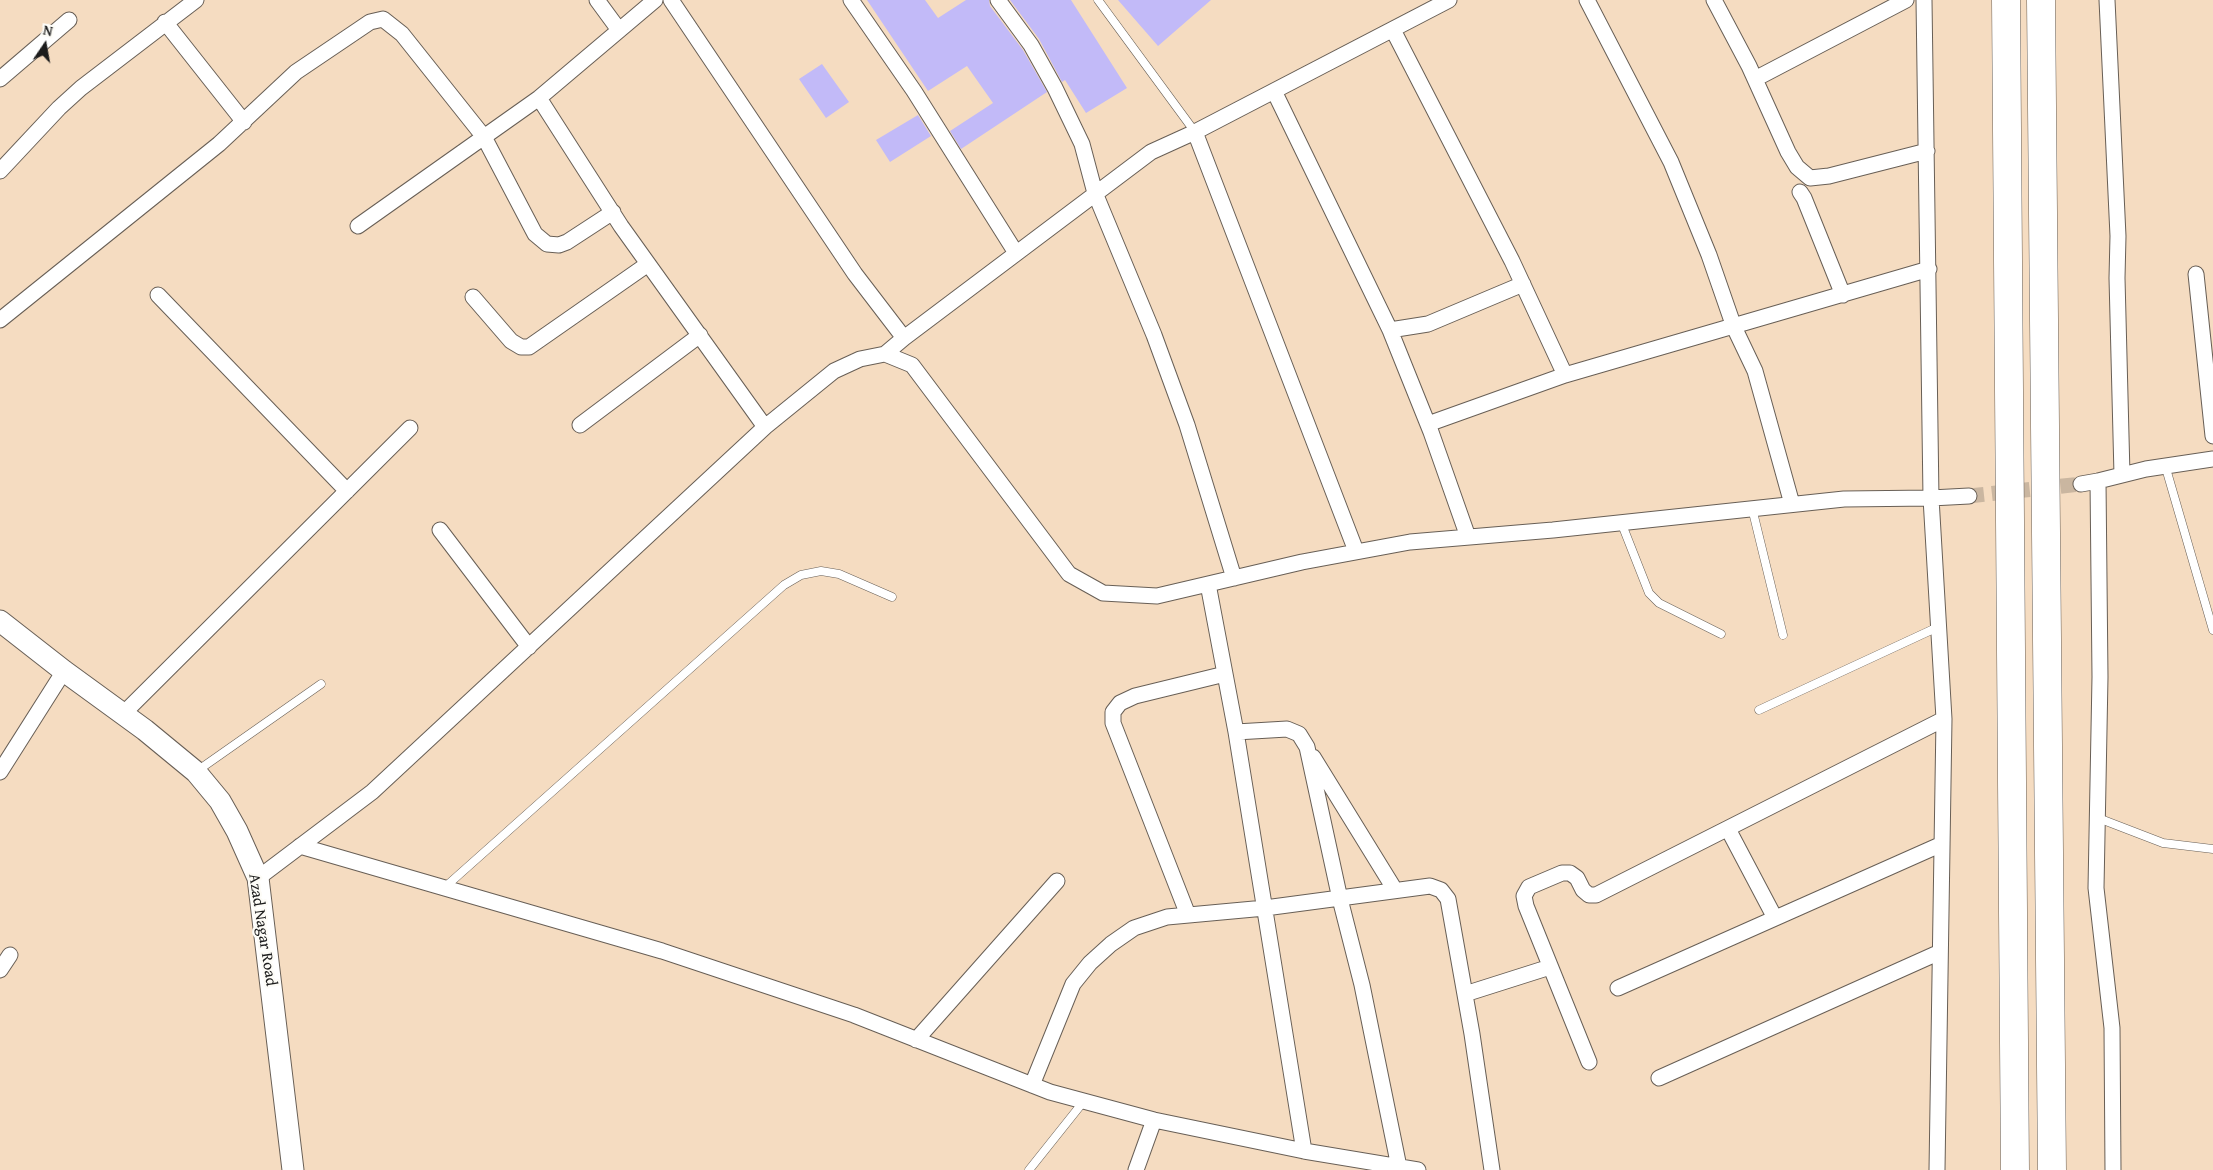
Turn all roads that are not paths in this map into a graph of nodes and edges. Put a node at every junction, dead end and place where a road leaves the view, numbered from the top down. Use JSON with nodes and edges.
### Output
{"nodes":[{"id":1,"x":196,"y":0,"type":"edge"},
{"id":2,"x":597,"y":0,"type":"edge"},
{"id":3,"x":655,"y":0,"type":"edge"},
{"id":4,"x":671,"y":0,"type":"edge"},
{"id":5,"x":851,"y":0,"type":"edge"},
{"id":6,"x":998,"y":0,"type":"edge"},
{"id":7,"x":1098,"y":0,"type":"edge"},
{"id":8,"x":1449,"y":0,"type":"edge"},
{"id":9,"x":1587,"y":0,"type":"edge"},
{"id":10,"x":1714,"y":0,"type":"edge"},
{"id":11,"x":1906,"y":0,"type":"edge"},
{"id":12,"x":1924,"y":0,"type":"edge"},
{"id":13,"x":2006,"y":0,"type":"edge"},
{"id":14,"x":2041,"y":0,"type":"edge"},
{"id":15,"x":2107,"y":0,"type":"edge"},
{"id":16,"x":1430,"y":4,"type":"edge"},
{"id":17,"x":69,"y":20,"type":"dead end"},
{"id":18,"x":165,"y":22,"type":"junction"},
{"id":19,"x":619,"y":30,"type":"junction"},
{"id":20,"x":1393,"y":30,"type":"junction"},
{"id":21,"x":0,"y":79,"type":"edge"},
{"id":22,"x":1755,"y":79,"type":"junction"},
{"id":23,"x":1274,"y":91,"type":"junction"},
{"id":24,"x":539,"y":98,"type":"junction"},
{"id":25,"x":244,"y":122,"type":"junction"},
{"id":26,"x":1195,"y":132,"type":"junction"},
{"id":27,"x":484,"y":137,"type":"junction"},
{"id":28,"x":1927,"y":151,"type":"junction"},
{"id":29,"x":0,"y":171,"type":"edge"},
{"id":30,"x":1800,"y":192,"type":"dead end"},
{"id":31,"x":1095,"y":193,"type":"junction"},
{"id":32,"x":613,"y":212,"type":"junction"},
{"id":33,"x":358,"y":226,"type":"dead end"},
{"id":34,"x":1016,"y":253,"type":"junction"},
{"id":35,"x":648,"y":264,"type":"junction"},
{"id":36,"x":1929,"y":269,"type":"junction"},
{"id":37,"x":2196,"y":274,"type":"dead end"},
{"id":38,"x":1523,"y":284,"type":"junction"},
{"id":39,"x":1843,"y":295,"type":"junction"},
{"id":40,"x":158,"y":296,"type":"dead end"},
{"id":41,"x":473,"y":297,"type":"dead end"},
{"id":42,"x":0,"y":320,"type":"edge"},
{"id":43,"x":2207,"y":324,"type":"edge"},
{"id":44,"x":1734,"y":327,"type":"junction"},
{"id":45,"x":1390,"y":330,"type":"junction"},
{"id":46,"x":700,"y":335,"type":"junction"},
{"id":47,"x":904,"y":338,"type":"junction"},
{"id":48,"x":885,"y":354,"type":"junction"},
{"id":49,"x":1565,"y":375,"type":"junction"},
{"id":50,"x":1428,"y":424,"type":"junction"},
{"id":51,"x":580,"y":425,"type":"dead end"},
{"id":52,"x":766,"y":427,"type":"junction"},
{"id":53,"x":410,"y":428,"type":"dead end"},
{"id":54,"x":2213,"y":436,"type":"edge"},
{"id":55,"x":2213,"y":459,"type":"edge"},
{"id":56,"x":2165,"y":465,"type":"junction"},
{"id":57,"x":2122,"y":475,"type":"junction"},
{"id":58,"x":2098,"y":482,"type":"junction"},
{"id":59,"x":2081,"y":484,"type":"tunnel mouth"},
{"id":60,"x":346,"y":491,"type":"junction"},
{"id":61,"x":1969,"y":496,"type":"tunnel mouth"},
{"id":62,"x":1931,"y":498,"type":"junction"},
{"id":63,"x":1792,"y":504,"type":"junction"},
{"id":64,"x":1752,"y":508,"type":"junction"},
{"id":65,"x":1621,"y":522,"type":"junction"},
{"id":66,"x":440,"y":530,"type":"dead end"},
{"id":67,"x":1468,"y":537,"type":"junction"},
{"id":68,"x":1356,"y":551,"type":"junction"},
{"id":69,"x":1234,"y":578,"type":"junction"},
{"id":70,"x":1208,"y":584,"type":"junction"},
{"id":71,"x":892,"y":597,"type":"dead end"},
{"id":72,"x":0,"y":621,"type":"edge"},
{"id":73,"x":1938,"y":627,"type":"junction"},
{"id":74,"x":2213,"y":630,"type":"edge"},
{"id":75,"x":1721,"y":634,"type":"dead end"},
{"id":76,"x":1783,"y":635,"type":"dead end"},
{"id":77,"x":529,"y":647,"type":"junction"},
{"id":78,"x":64,"y":671,"type":"junction"},
{"id":79,"x":1225,"y":674,"type":"junction"},
{"id":80,"x":321,"y":684,"type":"dead end"},
{"id":81,"x":1759,"y":710,"type":"dead end"},
{"id":82,"x":123,"y":714,"type":"junction"},
{"id":83,"x":1944,"y":719,"type":"junction"},
{"id":84,"x":1236,"y":732,"type":"junction"},
{"id":85,"x":1307,"y":747,"type":"junction"},
{"id":86,"x":0,"y":772,"type":"edge"},
{"id":87,"x":196,"y":772,"type":"junction"},
{"id":88,"x":2098,"y":818,"type":"junction"},
{"id":89,"x":1728,"y":829,"type":"junction"},
{"id":90,"x":1942,"y":844,"type":"junction"},
{"id":91,"x":300,"y":846,"type":"junction"},
{"id":92,"x":2213,"y":849,"type":"edge"},
{"id":93,"x":258,"y":878,"type":"junction"},
{"id":94,"x":1057,"y":881,"type":"dead end"},
{"id":95,"x":444,"y":888,"type":"junction"},
{"id":96,"x":1395,"y":890,"type":"junction"},
{"id":97,"x":1340,"y":899,"type":"junction"},
{"id":98,"x":1265,"y":908,"type":"junction"},
{"id":99,"x":1188,"y":915,"type":"junction"},
{"id":100,"x":1775,"y":918,"type":"junction"},
{"id":101,"x":1940,"y":952,"type":"junction"},
{"id":102,"x":10,"y":955,"type":"dead end"},
{"id":103,"x":1550,"y":967,"type":"junction"},
{"id":104,"x":0,"y":970,"type":"edge"},
{"id":105,"x":1618,"y":988,"type":"dead end"},
{"id":106,"x":1465,"y":994,"type":"junction"},
{"id":107,"x":916,"y":1040,"type":"junction"},
{"id":108,"x":1589,"y":1062,"type":"dead end"},
{"id":109,"x":1659,"y":1078,"type":"dead end"},
{"id":110,"x":1032,"y":1085,"type":"junction"},
{"id":111,"x":1084,"y":1101,"type":"junction"},
{"id":112,"x":1154,"y":1120,"type":"junction"},
{"id":113,"x":1304,"y":1151,"type":"junction"},
{"id":114,"x":1353,"y":1165,"type":"edge"},
{"id":115,"x":1399,"y":1166,"type":"junction"},
{"id":116,"x":293,"y":1170,"type":"edge"},
{"id":117,"x":1029,"y":1170,"type":"edge"},
{"id":118,"x":1136,"y":1170,"type":"edge"},
{"id":119,"x":1418,"y":1170,"type":"edge"},
{"id":120,"x":1492,"y":1170,"type":"edge"},
{"id":121,"x":1937,"y":1170,"type":"edge"},
{"id":122,"x":2016,"y":1170,"type":"edge"},
{"id":123,"x":2052,"y":1170,"type":"edge"},
{"id":124,"x":2113,"y":1170,"type":"edge"}],
"edges":[{"from":1,"to":18,"type":"street"},
{"from":2,"to":19,"type":"street"},
{"from":3,"to":19,"type":"street"},
{"from":4,"to":47,"type":"street"},
{"from":5,"to":34,"type":"street"},
{"from":6,"to":31,"type":"street"},
{"from":7,"to":26,"type":"lane"},
{"from":8,"to":16,"type":"street"},
{"from":9,"to":44,"type":"street"},
{"from":10,"to":22,"type":"street"},
{"from":11,"to":22,"type":"street"},
{"from":12,"to":28,"type":"street"},
{"from":13,"to":122,"type":"highway"},
{"from":14,"to":123,"type":"highway"},
{"from":15,"to":57,"type":"street"},
{"from":16,"to":20,"type":"street"},
{"from":17,"to":21,"type":"street"},
{"from":18,"to":25,"type":"street"},
{"from":18,"to":29,"type":"street"},
{"from":19,"to":24,"type":"street"},
{"from":20,"to":23,"type":"street"},
{"from":20,"to":38,"type":"street"},
{"from":22,"to":28,"type":"street"},
{"from":23,"to":26,"type":"street"},
{"from":23,"to":45,"type":"street"},
{"from":24,"to":27,"type":"street"},
{"from":24,"to":32,"type":"street"},
{"from":25,"to":27,"type":"street"},
{"from":25,"to":42,"type":"street"},
{"from":26,"to":31,"type":"street"},
{"from":26,"to":68,"type":"street"},
{"from":27,"to":32,"type":"street"},
{"from":27,"to":33,"type":"street"},
{"from":28,"to":36,"type":"street"},
{"from":30,"to":39,"type":"street"},
{"from":31,"to":34,"type":"street"},
{"from":31,"to":69,"type":"street"},
{"from":32,"to":35,"type":"street"},
{"from":34,"to":47,"type":"street"},
{"from":35,"to":41,"type":"street"},
{"from":35,"to":46,"type":"street"},
{"from":36,"to":39,"type":"street"},
{"from":36,"to":62,"type":"street"},
{"from":37,"to":43,"type":"street"},
{"from":38,"to":45,"type":"street"},
{"from":38,"to":49,"type":"street"},
{"from":39,"to":44,"type":"street"},
{"from":40,"to":60,"type":"street"},
{"from":43,"to":54,"type":"street"},
{"from":44,"to":49,"type":"street"},
{"from":44,"to":63,"type":"street"},
{"from":45,"to":50,"type":"street"},
{"from":46,"to":51,"type":"street"},
{"from":46,"to":52,"type":"street"},
{"from":47,"to":48,"type":"street"},
{"from":48,"to":52,"type":"street"},
{"from":48,"to":70,"type":"street"},
{"from":49,"to":50,"type":"street"},
{"from":50,"to":67,"type":"street"},
{"from":52,"to":77,"type":"street"},
{"from":53,"to":60,"type":"street"},
{"from":55,"to":56,"type":"street"},
{"from":56,"to":57,"type":"street"},
{"from":56,"to":74,"type":"lane"},
{"from":57,"to":58,"type":"street"},
{"from":58,"to":59,"type":"street"},
{"from":58,"to":88,"type":"street"},
{"from":60,"to":82,"type":"street"},
{"from":61,"to":62,"type":"street"},
{"from":62,"to":63,"type":"street"},
{"from":62,"to":73,"type":"street"},
{"from":63,"to":64,"type":"street"},
{"from":64,"to":65,"type":"street"},
{"from":64,"to":76,"type":"lane"},
{"from":65,"to":67,"type":"street"},
{"from":65,"to":75,"type":"lane"},
{"from":66,"to":77,"type":"street"},
{"from":67,"to":68,"type":"street"},
{"from":68,"to":69,"type":"street"},
{"from":69,"to":70,"type":"street"},
{"from":70,"to":79,"type":"street"},
{"from":71,"to":95,"type":"lane"},
{"from":72,"to":78,"type":"street","name":"Azad Nagar Road"},
{"from":73,"to":81,"type":"lane"},
{"from":73,"to":83,"type":"street"},
{"from":77,"to":91,"type":"street"},
{"from":78,"to":82,"type":"street","name":"Azad Nagar Road"},
{"from":78,"to":86,"type":"street"},
{"from":79,"to":84,"type":"street"},
{"from":79,"to":99,"type":"street"},
{"from":80,"to":87,"type":"lane"},
{"from":82,"to":87,"type":"street","name":"Azad Nagar Road"},
{"from":83,"to":89,"type":"street"},
{"from":83,"to":90,"type":"street"},
{"from":84,"to":85,"type":"street"},
{"from":84,"to":98,"type":"street"},
{"from":85,"to":96,"type":"street"},
{"from":85,"to":97,"type":"street"},
{"from":87,"to":93,"type":"street","name":"Azad Nagar Road"},
{"from":88,"to":92,"type":"lane"},
{"from":88,"to":124,"type":"street"},
{"from":89,"to":100,"type":"street"},
{"from":89,"to":103,"type":"street"},
{"from":90,"to":100,"type":"street"},
{"from":90,"to":101,"type":"street"},
{"from":91,"to":93,"type":"street"},
{"from":91,"to":95,"type":"street"},
{"from":93,"to":116,"type":"street","name":"Azad Nagar Road"},
{"from":94,"to":107,"type":"street"},
{"from":95,"to":107,"type":"street"},
{"from":96,"to":97,"type":"street"},
{"from":96,"to":106,"type":"street"},
{"from":97,"to":98,"type":"street"},
{"from":97,"to":115,"type":"street"},
{"from":98,"to":99,"type":"street"},
{"from":98,"to":113,"type":"street"},
{"from":99,"to":110,"type":"street"},
{"from":100,"to":105,"type":"street"},
{"from":101,"to":109,"type":"street"},
{"from":101,"to":121,"type":"street"},
{"from":102,"to":104,"type":"street"},
{"from":103,"to":106,"type":"street"},
{"from":103,"to":108,"type":"street"},
{"from":106,"to":120,"type":"street"},
{"from":107,"to":110,"type":"street"},
{"from":110,"to":111,"type":"street"},
{"from":111,"to":112,"type":"street"},
{"from":111,"to":117,"type":"lane"},
{"from":112,"to":113,"type":"street"},
{"from":112,"to":118,"type":"street"},
{"from":113,"to":114,"type":"street"},
{"from":114,"to":115,"type":"street"},
{"from":115,"to":119,"type":"street"}]}
